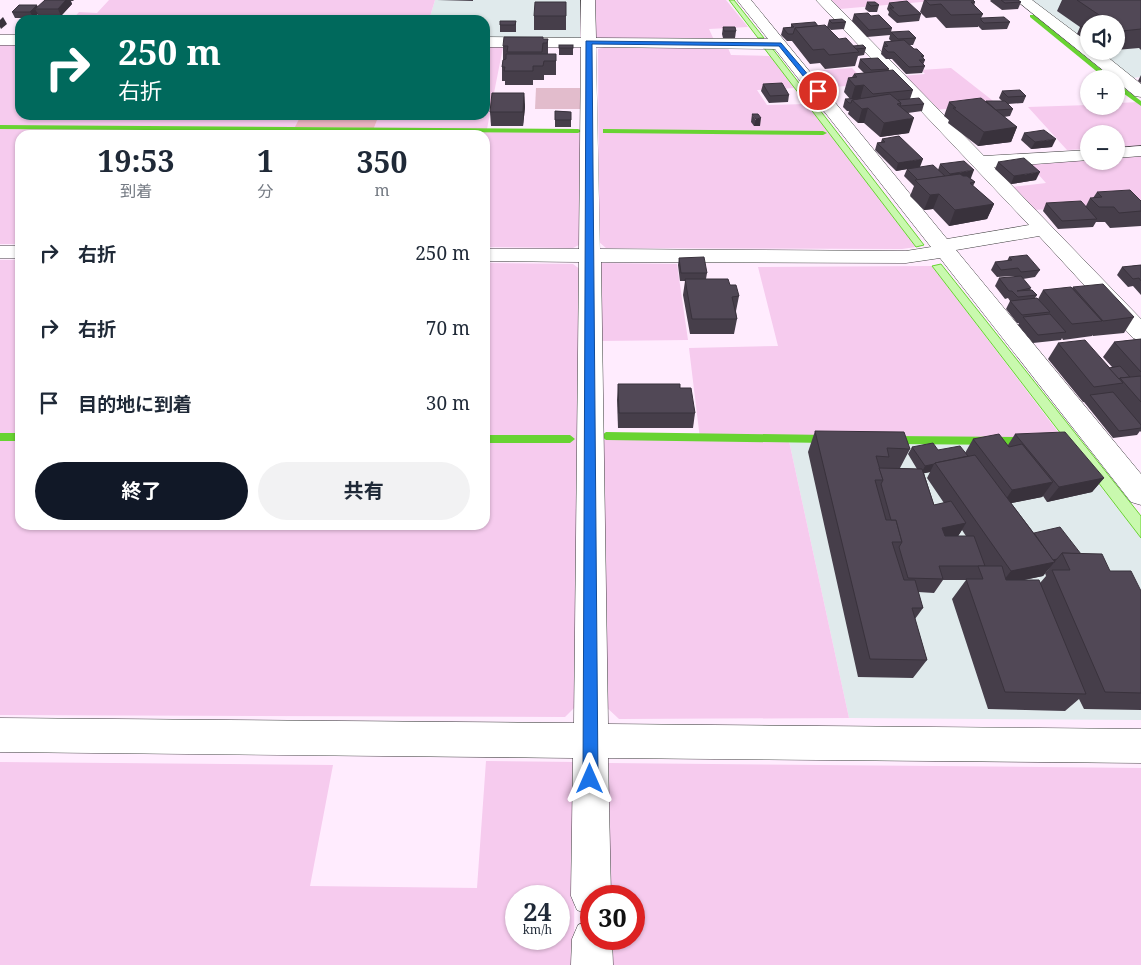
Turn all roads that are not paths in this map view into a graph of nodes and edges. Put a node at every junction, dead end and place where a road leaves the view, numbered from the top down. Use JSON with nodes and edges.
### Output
{"nodes":[{"id":1,"x":588,"y":0,"type":"edge"},
{"id":2,"x":744,"y":0,"type":"edge"},
{"id":3,"x":823,"y":0,"type":"edge"},
{"id":4,"x":1023,"y":0,"type":"edge"},
{"id":5,"x":0,"y":40,"type":"edge"},
{"id":6,"x":15,"y":40,"type":"edge"},
{"id":7,"x":490,"y":42,"type":"edge"},
{"id":8,"x":588,"y":42,"type":"junction"},
{"id":9,"x":781,"y":44,"type":"junction"},
{"id":10,"x":1080,"y":44,"type":"edge"},
{"id":11,"x":1100,"y":60,"type":"edge"},
{"id":12,"x":1141,"y":92,"type":"edge"},
{"id":13,"x":1141,"y":151,"type":"edge"},
{"id":14,"x":1125,"y":152,"type":"edge"},
{"id":15,"x":1080,"y":156,"type":"edge"},
{"id":16,"x":979,"y":162,"type":"junction"},
{"id":17,"x":1044,"y":229,"type":"junction"},
{"id":18,"x":943,"y":248,"type":"junction"},
{"id":19,"x":0,"y":252,"type":"edge"},
{"id":20,"x":15,"y":252,"type":"edge"},
{"id":21,"x":490,"y":255,"type":"edge"},
{"id":22,"x":590,"y":256,"type":"junction"},
{"id":23,"x":1141,"y":333,"type":"edge"},
{"id":24,"x":1141,"y":494,"type":"edge"},
{"id":25,"x":0,"y":735,"type":"edge"},
{"id":26,"x":590,"y":740,"type":"junction"},
{"id":27,"x":1141,"y":746,"type":"edge"},
{"id":28,"x":591,"y":885,"type":"edge"},
{"id":29,"x":592,"y":950,"type":"edge"},
{"id":30,"x":592,"y":965,"type":"edge"}],
"edges":[{"from":1,"to":8,"type":"street"},
{"from":2,"to":9,"type":"street"},
{"from":3,"to":16,"type":"street"},
{"from":4,"to":10,"type":"street"},
{"from":5,"to":6,"type":"street"},
{"from":7,"to":8,"type":"street"},
{"from":8,"to":9,"type":"street"},
{"from":8,"to":22,"type":"street"},
{"from":9,"to":18,"type":"street"},
{"from":11,"to":12,"type":"street"},
{"from":13,"to":14,"type":"street"},
{"from":15,"to":16,"type":"street"},
{"from":16,"to":17,"type":"street"},
{"from":17,"to":18,"type":"street"},
{"from":17,"to":23,"type":"street"},
{"from":18,"to":22,"type":"street"},
{"from":18,"to":24,"type":"street"},
{"from":19,"to":20,"type":"street"},
{"from":21,"to":22,"type":"street"},
{"from":22,"to":26,"type":"street"},
{"from":25,"to":26,"type":"street"},
{"from":26,"to":27,"type":"street"},
{"from":26,"to":28,"type":"street"},
{"from":29,"to":30,"type":"street"}]}
